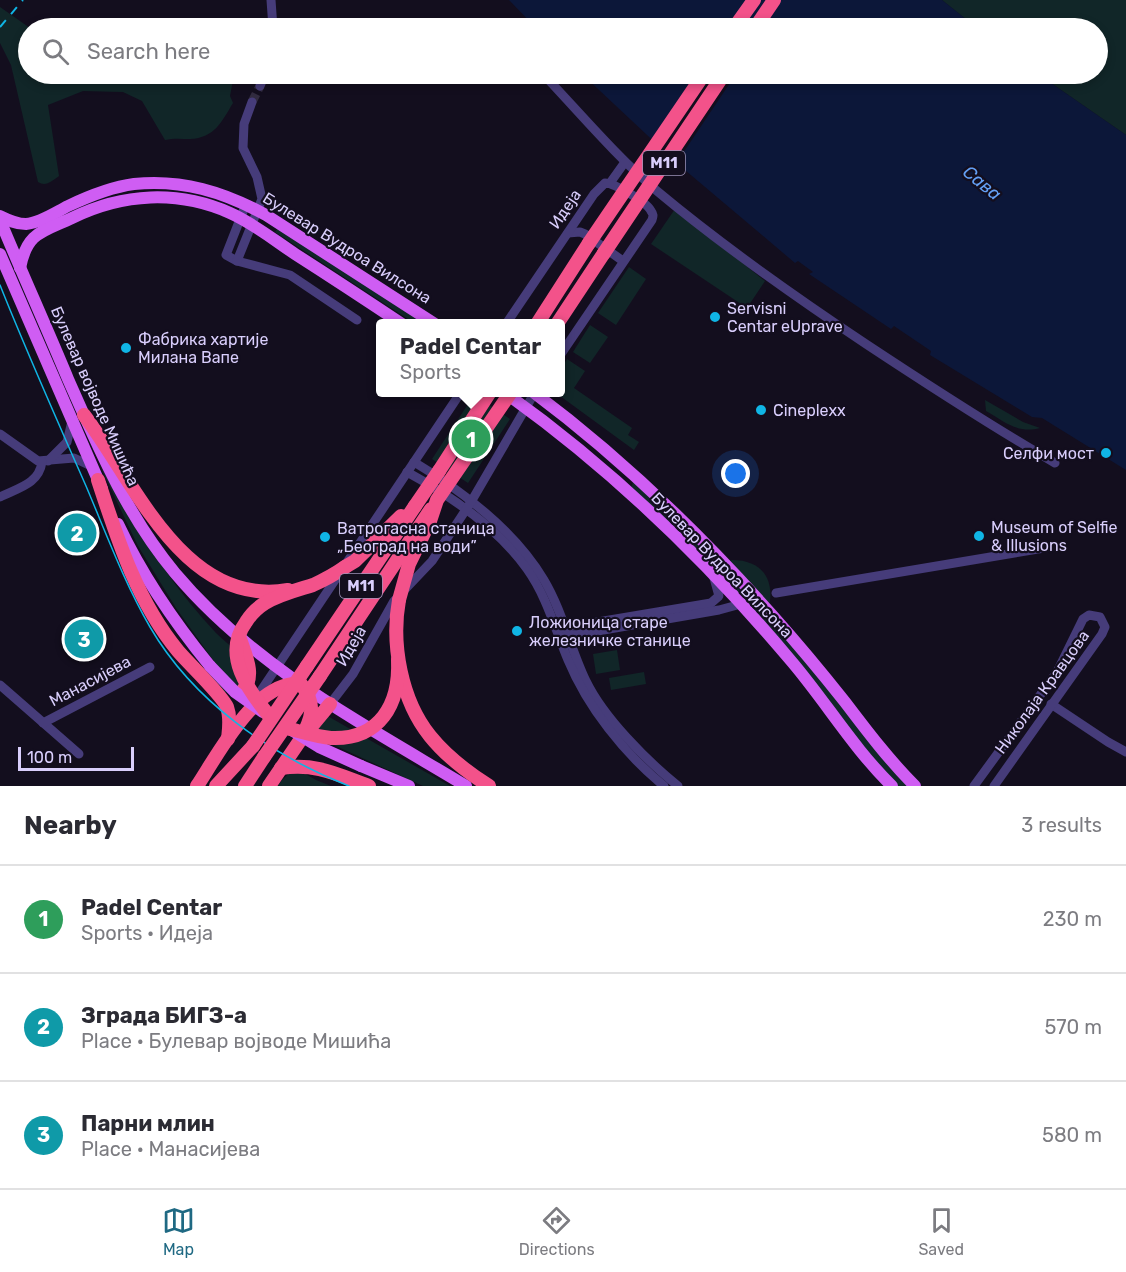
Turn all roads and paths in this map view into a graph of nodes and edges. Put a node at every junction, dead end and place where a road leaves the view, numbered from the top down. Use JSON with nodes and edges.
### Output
{"nodes":[{"id":1,"x":271,"y":0,"type":"edge"},
{"id":2,"x":754,"y":0,"type":"edge"},
{"id":3,"x":774,"y":0,"type":"edge"},
{"id":4,"x":272,"y":18,"type":"edge"},
{"id":5,"x":741,"y":18,"type":"edge"},
{"id":6,"x":762,"y":18,"type":"edge"},
{"id":7,"x":552,"y":84,"type":"edge"},
{"id":8,"x":697,"y":84,"type":"edge"},
{"id":9,"x":717,"y":84,"type":"edge"},
{"id":10,"x":252,"y":102,"type":"tunnel mouth"},
{"id":11,"x":625,"y":162,"type":"junction"},
{"id":12,"x":610,"y":183,"type":"junction"},
{"id":13,"x":665,"y":197,"type":"junction"},
{"id":14,"x":246,"y":204,"type":"junction"},
{"id":15,"x":258,"y":210,"type":"junction"},
{"id":16,"x":653,"y":214,"type":"junction"},
{"id":17,"x":0,"y":216,"type":"edge"},
{"id":18,"x":240,"y":218,"type":"junction"},
{"id":19,"x":0,"y":220,"type":"edge"},
{"id":20,"x":252,"y":225,"type":"junction"},
{"id":21,"x":568,"y":233,"type":"junction"},
{"id":22,"x":0,"y":254,"type":"edge"},
{"id":23,"x":237,"y":261,"type":"junction"},
{"id":24,"x":623,"y":261,"type":"junction"},
{"id":25,"x":20,"y":268,"type":"junction"},
{"id":26,"x":394,"y":319,"type":"edge"},
{"id":27,"x":427,"y":319,"type":"edge"},
{"id":28,"x":509,"y":319,"type":"edge"},
{"id":29,"x":540,"y":319,"type":"edge"},
{"id":30,"x":560,"y":319,"type":"edge"},
{"id":31,"x":357,"y":320,"type":"dead end"},
{"id":32,"x":565,"y":348,"type":"edge"},
{"id":33,"x":457,"y":397,"type":"edge"},
{"id":34,"x":487,"y":397,"type":"edge"},
{"id":35,"x":508,"y":397,"type":"edge"},
{"id":36,"x":510,"y":397,"type":"edge"},
{"id":37,"x":532,"y":397,"type":"edge"},
{"id":38,"x":539,"y":397,"type":"edge"},
{"id":39,"x":525,"y":408,"type":"junction"},
{"id":40,"x":78,"y":418,"type":"junction"},
{"id":41,"x":0,"y":434,"type":"edge"},
{"id":42,"x":45,"y":461,"type":"junction"},
{"id":43,"x":414,"y":462,"type":"junction"},
{"id":44,"x":1055,"y":463,"type":"dead end"},
{"id":45,"x":92,"y":466,"type":"junction"},
{"id":46,"x":407,"y":472,"type":"junction"},
{"id":47,"x":98,"y":480,"type":"junction"},
{"id":48,"x":0,"y":497,"type":"edge"},
{"id":49,"x":437,"y":500,"type":"junction"},
{"id":50,"x":415,"y":506,"type":"junction"},
{"id":51,"x":469,"y":506,"type":"junction"},
{"id":52,"x":1056,"y":546,"type":"dead end"},
{"id":53,"x":713,"y":576,"type":"junction"},
{"id":54,"x":296,"y":589,"type":"junction"},
{"id":55,"x":777,"y":593,"type":"dead end"},
{"id":56,"x":741,"y":604,"type":"junction"},
{"id":57,"x":563,"y":632,"type":"junction"},
{"id":58,"x":240,"y":639,"type":"junction"},
{"id":59,"x":398,"y":660,"type":"junction"},
{"id":60,"x":150,"y":666,"type":"dead end"},
{"id":61,"x":276,"y":668,"type":"junction"},
{"id":62,"x":302,"y":684,"type":"junction"},
{"id":63,"x":0,"y":685,"type":"edge"},
{"id":64,"x":219,"y":696,"type":"junction"},
{"id":65,"x":330,"y":704,"type":"junction"},
{"id":66,"x":1051,"y":704,"type":"junction"},
{"id":67,"x":245,"y":715,"type":"junction"},
{"id":68,"x":270,"y":717,"type":"junction"},
{"id":69,"x":43,"y":723,"type":"junction"},
{"id":70,"x":290,"y":729,"type":"junction"},
{"id":71,"x":228,"y":739,"type":"junction"},
{"id":72,"x":301,"y":739,"type":"junction"},
{"id":73,"x":253,"y":746,"type":"junction"},
{"id":74,"x":1126,"y":752,"type":"edge"},
{"id":75,"x":79,"y":754,"type":"dead end"},
{"id":76,"x":264,"y":757,"type":"junction"},
{"id":77,"x":281,"y":768,"type":"junction"},
{"id":78,"x":201,"y":781,"type":"edge"},
{"id":79,"x":478,"y":784,"type":"edge"},
{"id":80,"x":191,"y":786,"type":"edge"},
{"id":81,"x":216,"y":786,"type":"edge"},
{"id":82,"x":226,"y":786,"type":"edge"},
{"id":83,"x":245,"y":786,"type":"edge"},
{"id":84,"x":252,"y":786,"type":"edge"},
{"id":85,"x":269,"y":786,"type":"edge"},
{"id":86,"x":369,"y":786,"type":"edge"},
{"id":87,"x":409,"y":786,"type":"edge"},
{"id":88,"x":664,"y":786,"type":"edge"},
{"id":89,"x":678,"y":786,"type":"edge"},
{"id":90,"x":892,"y":786,"type":"edge"},
{"id":91,"x":915,"y":786,"type":"edge"},
{"id":92,"x":974,"y":786,"type":"edge"},
{"id":93,"x":994,"y":786,"type":"edge"}],
"edges":[{"from":1,"to":4,"type":"street"},
{"from":2,"to":5,"type":"highway"},
{"from":3,"to":6,"type":"highway"},
{"from":7,"to":11,"type":"street"},
{"from":8,"to":29,"type":"highway","number":"M11","bridge":true},
{"from":9,"to":30,"type":"highway","number":"M11","bridge":true},
{"from":10,"to":15,"type":"street"},
{"from":11,"to":12,"type":"street","name":"Идеја"},
{"from":11,"to":13,"type":"street"},
{"from":12,"to":16,"type":"street"},
{"from":12,"to":21,"type":"street","name":"Идеја"},
{"from":13,"to":16,"type":"street"},
{"from":13,"to":44,"type":"street"},
{"from":14,"to":15,"type":"main road","name":"Булевар Вудроа Вилсона"},
{"from":14,"to":17,"type":"main road","name":"Булевар Вудроа Вилсона"},
{"from":14,"to":18,"type":"street"},
{"from":15,"to":20,"type":"street"},
{"from":15,"to":27,"type":"main road","name":"Булевар Вудроа Вилсона"},
{"from":16,"to":24,"type":"street"},
{"from":18,"to":20,"type":"main road","name":"Булевар Вудроа Вилсона"},
{"from":18,"to":23,"type":"street"},
{"from":18,"to":25,"type":"main road","name":"Булевар Вудроа Вилсона"},
{"from":19,"to":25,"type":"main road","name":"Булевар војводе Мишића"},
{"from":20,"to":23,"type":"street"},
{"from":20,"to":26,"type":"main road","name":"Булевар Вудроа Вилсона"},
{"from":21,"to":24,"type":"street"},
{"from":21,"to":28,"type":"street","name":"Идеја"},
{"from":22,"to":40,"type":"main road","name":"Булевар војводе Мишића"},
{"from":23,"to":31,"type":"street"},
{"from":24,"to":32,"type":"street"},
{"from":25,"to":40,"type":"main road","name":"Булевар војводе Мишића"},
{"from":33,"to":43,"type":"street"},
{"from":34,"to":50,"type":"highway","number":"M11","bridge":true},
{"from":35,"to":49,"type":"highway","number":"M11","bridge":true},
{"from":36,"to":39,"type":"main road","name":"Булевар Вудроа Вилсона"},
{"from":37,"to":39,"type":"street","name":"Идеја"},
{"from":38,"to":91,"type":"main road","name":"Булевар Вудроа Вилсона"},
{"from":39,"to":51,"type":"street","name":"Идеја"},
{"from":39,"to":53,"type":"main road","name":"Булевар Вудроа Вилсона"},
{"from":40,"to":42,"type":"street"},
{"from":40,"to":45,"type":"main road","name":"Булевар војводе Мишића"},
{"from":40,"to":54,"type":"highway"},
{"from":40,"to":58,"type":"main road","name":"Булевар војводе Мишића"},
{"from":41,"to":42,"type":"street"},
{"from":42,"to":45,"type":"street"},
{"from":42,"to":48,"type":"street"},
{"from":43,"to":46,"type":"street"},
{"from":43,"to":51,"type":"street"},
{"from":45,"to":47,"type":"main road","name":"Булевар војводе Мишића"},
{"from":46,"to":51,"type":"street"},
{"from":46,"to":61,"type":"street"},
{"from":47,"to":64,"type":"highway"},
{"from":47,"to":68,"type":"main road","name":"Булевар војводе Мишића","bridge":true},
{"from":49,"to":59,"type":"highway","bridge":true},
{"from":49,"to":76,"type":"highway","number":"M11","bridge":true},
{"from":50,"to":54,"type":"highway","bridge":true},
{"from":50,"to":73,"type":"highway","number":"M11","bridge":true},
{"from":51,"to":57,"type":"street"},
{"from":51,"to":65,"type":"street","name":"Идеја"},
{"from":52,"to":55,"type":"street"},
{"from":53,"to":56,"type":"main road","name":"Булевар Вудроа Вилсона"},
{"from":53,"to":57,"type":"street"},
{"from":54,"to":68,"type":"highway","bridge":true},
{"from":56,"to":57,"type":"street"},
{"from":56,"to":90,"type":"main road","name":"Булевар Вудроа Вилсона"},
{"from":57,"to":88,"type":"street"},
{"from":57,"to":89,"type":"street"},
{"from":58,"to":61,"type":"main road","name":"Булевар војводе Мишића"},
{"from":58,"to":64,"type":"highway"},
{"from":59,"to":70,"type":"highway","bridge":true},
{"from":59,"to":79,"type":"highway"},
{"from":60,"to":69,"type":"street","name":"Манасијева"},
{"from":61,"to":62,"type":"main road","name":"Булевар војводе Мишића"},
{"from":61,"to":67,"type":"street"},
{"from":62,"to":65,"type":"main road","name":"Булевар војводе Мишића"},
{"from":62,"to":67,"type":"highway"},
{"from":62,"to":72,"type":"highway"},
{"from":63,"to":69,"type":"street"},
{"from":64,"to":71,"type":"highway"},
{"from":65,"to":72,"type":"highway"},
{"from":65,"to":79,"type":"main road","name":"Булевар војводе Мишића"},
{"from":66,"to":74,"type":"street"},
{"from":66,"to":92,"type":"street","name":"Николаја Кравцова"},
{"from":66,"to":93,"type":"street","name":"Николаја Кравцова"},
{"from":67,"to":71,"type":"highway"},
{"from":68,"to":70,"type":"main road","name":"Булевар војводе Мишића","bridge":true},
{"from":69,"to":75,"type":"street"},
{"from":70,"to":87,"type":"main road","name":"Булевар војводе Мишића","bridge":true},
{"from":71,"to":78,"type":"highway"},
{"from":72,"to":77,"type":"highway"},
{"from":73,"to":81,"type":"highway"},
{"from":73,"to":82,"type":"highway","number":"M11"},
{"from":76,"to":83,"type":"highway","number":"M11"},
{"from":76,"to":84,"type":"highway"},
{"from":77,"to":85,"type":"highway"},
{"from":77,"to":86,"type":"highway"},
{"from":78,"to":80,"type":"highway"}]}
